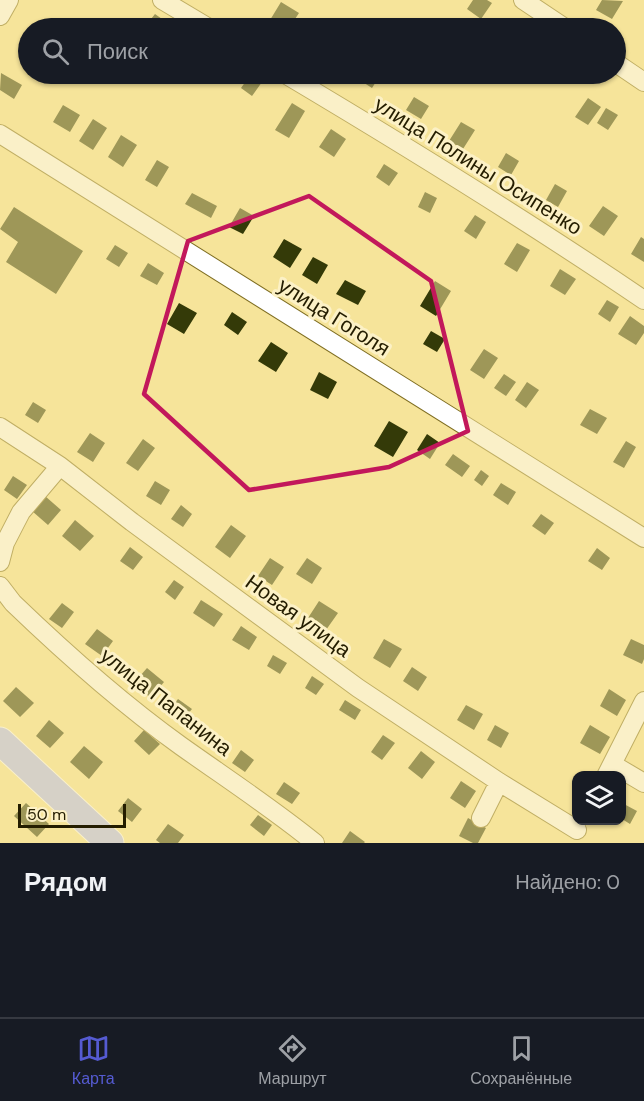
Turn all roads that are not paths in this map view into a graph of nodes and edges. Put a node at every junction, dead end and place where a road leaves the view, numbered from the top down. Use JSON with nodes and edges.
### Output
{"nodes":[{"id":1,"x":9,"y":0,"type":"edge"},
{"id":2,"x":162,"y":0,"type":"edge"},
{"id":3,"x":523,"y":0,"type":"edge"},
{"id":4,"x":0,"y":16,"type":"edge"},
{"id":5,"x":192,"y":18,"type":"edge"},
{"id":6,"x":550,"y":18,"type":"edge"},
{"id":7,"x":626,"y":70,"type":"edge"},
{"id":8,"x":644,"y":82,"type":"edge"},
{"id":9,"x":302,"y":84,"type":"edge"},
{"id":10,"x":0,"y":134,"type":"edge"},
{"id":11,"x":644,"y":300,"type":"edge"},
{"id":12,"x":0,"y":427,"type":"edge"},
{"id":13,"x":60,"y":466,"type":"junction"},
{"id":14,"x":644,"y":538,"type":"edge"},
{"id":15,"x":0,"y":562,"type":"edge"},
{"id":16,"x":0,"y":586,"type":"edge"},
{"id":17,"x":644,"y":701,"type":"edge"},
{"id":18,"x":0,"y":741,"type":"edge"},
{"id":19,"x":609,"y":770,"type":"edge"},
{"id":20,"x":499,"y":782,"type":"junction"},
{"id":21,"x":644,"y":783,"type":"edge"},
{"id":22,"x":481,"y":818,"type":"dead end"},
{"id":23,"x":577,"y":831,"type":"edge"},
{"id":24,"x":110,"y":843,"type":"edge"},
{"id":25,"x":315,"y":843,"type":"edge"}],
"edges":[{"from":1,"to":4,"type":"street"},
{"from":2,"to":5,"type":"street"},
{"from":3,"to":6,"type":"street"},
{"from":7,"to":8,"type":"street"},
{"from":9,"to":11,"type":"street","name":"улица Полины Осипенко"},
{"from":10,"to":14,"type":"street","name":"улица Гоголя"},
{"from":12,"to":13,"type":"street","name":"Новая улица"},
{"from":13,"to":15,"type":"street"},
{"from":13,"to":20,"type":"street","name":"Новая улица"},
{"from":16,"to":25,"type":"street","name":"улица Папанина"},
{"from":17,"to":19,"type":"street"},
{"from":18,"to":24,"type":"highway"},
{"from":19,"to":21,"type":"street"},
{"from":20,"to":22,"type":"street"},
{"from":20,"to":23,"type":"street","name":"Новая улица"}]}
